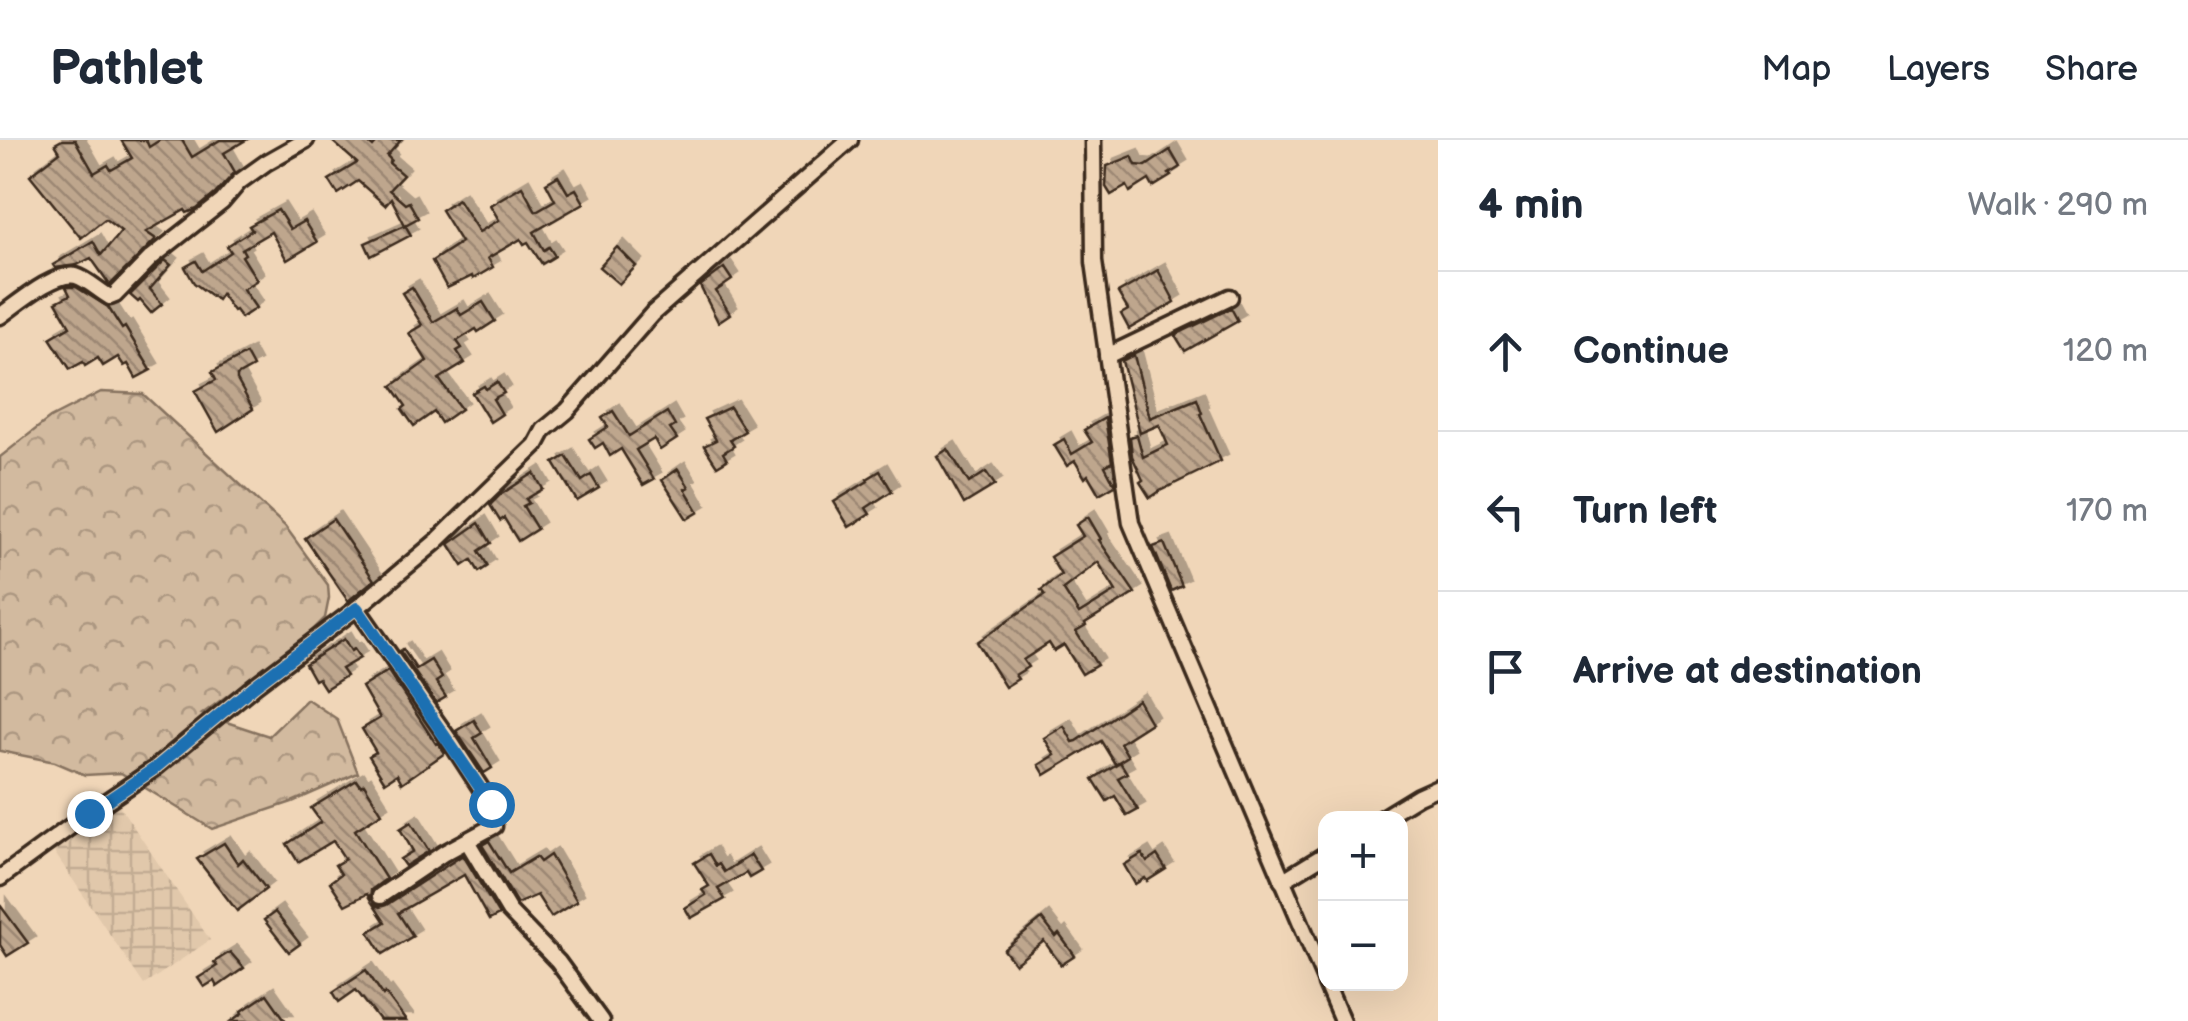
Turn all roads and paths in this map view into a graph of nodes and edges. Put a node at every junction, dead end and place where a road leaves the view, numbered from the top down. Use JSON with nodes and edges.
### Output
{"nodes":[{"id":1,"x":306,"y":140,"type":"edge"},
{"id":2,"x":850,"y":140,"type":"edge"},
{"id":3,"x":1093,"y":140,"type":"edge"},
{"id":4,"x":1230,"y":297,"type":"dead end"},
{"id":5,"x":0,"y":316,"type":"edge"},
{"id":6,"x":1108,"y":356,"type":"junction"},
{"id":7,"x":357,"y":608,"type":"junction"},
{"id":8,"x":1438,"y":787,"type":"edge"},
{"id":9,"x":1393,"y":811,"type":"edge"},
{"id":10,"x":467,"y":842,"type":"junction"},
{"id":11,"x":1318,"y":859,"type":"edge"},
{"id":12,"x":0,"y":878,"type":"edge"},
{"id":13,"x":1282,"y":882,"type":"junction"},
{"id":14,"x":380,"y":896,"type":"dead end"},
{"id":15,"x":1318,"y":965,"type":"edge"},
{"id":16,"x":1329,"y":991,"type":"edge"},
{"id":17,"x":602,"y":1021,"type":"edge"},
{"id":18,"x":1342,"y":1021,"type":"edge"}],
"edges":[{"from":1,"to":5,"type":"street"},
{"from":2,"to":7,"type":"street"},
{"from":3,"to":6,"type":"street"},
{"from":4,"to":6,"type":"street"},
{"from":6,"to":13,"type":"street"},
{"from":7,"to":10,"type":"street"},
{"from":7,"to":12,"type":"street"},
{"from":8,"to":9,"type":"street"},
{"from":10,"to":14,"type":"street"},
{"from":10,"to":17,"type":"street"},
{"from":11,"to":13,"type":"street"},
{"from":13,"to":15,"type":"street"},
{"from":16,"to":18,"type":"street"}]}
